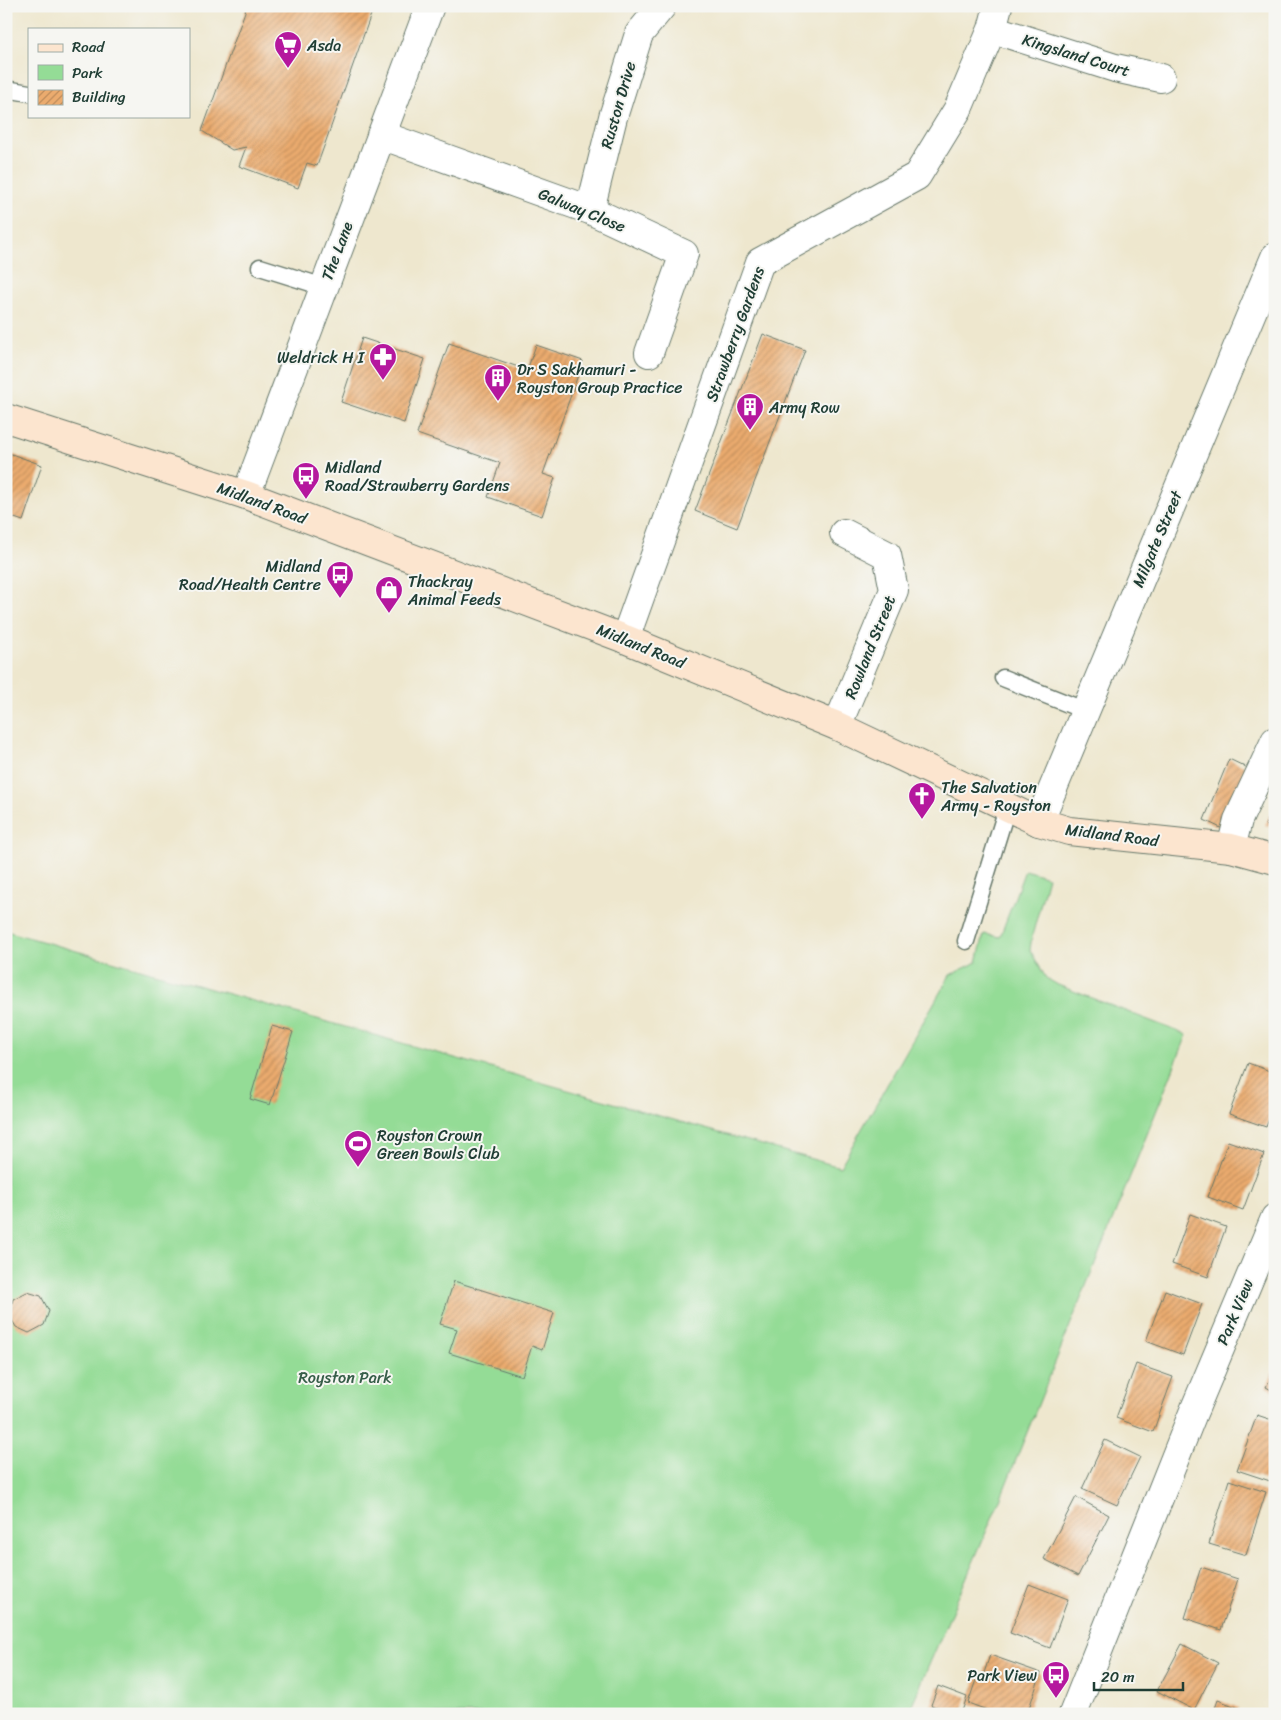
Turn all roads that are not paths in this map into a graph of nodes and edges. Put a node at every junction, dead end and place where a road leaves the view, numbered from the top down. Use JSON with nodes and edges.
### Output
{"nodes":[{"id":1,"x":430,"y":6,"type":"edge"},
{"id":2,"x":662,"y":6,"type":"edge"},
{"id":3,"x":995,"y":18,"type":"edge"},
{"id":4,"x":1161,"y":78,"type":"dead end"},
{"id":5,"x":6,"y":89,"type":"edge"},
{"id":6,"x":28,"y":93,"type":"edge"},
{"id":7,"x":381,"y":134,"type":"junction"},
{"id":8,"x":590,"y":210,"type":"junction"},
{"id":9,"x":1275,"y":257,"type":"edge"},
{"id":10,"x":260,"y":267,"type":"dead end"},
{"id":11,"x":324,"y":288,"type":"junction"},
{"id":12,"x":649,"y":353,"type":"dead end"},
{"id":13,"x":6,"y":418,"type":"edge"},
{"id":14,"x":246,"y":495,"type":"junction"},
{"id":15,"x":844,"y":534,"type":"dead end"},
{"id":16,"x":625,"y":639,"type":"junction"},
{"id":17,"x":1003,"y":678,"type":"dead end"},
{"id":18,"x":1086,"y":711,"type":"junction"},
{"id":19,"x":837,"y":726,"type":"junction"},
{"id":20,"x":1275,"y":741,"type":"edge"},
{"id":21,"x":1007,"y":808,"type":"junction"},
{"id":22,"x":1039,"y":822,"type":"junction"},
{"id":23,"x":1231,"y":848,"type":"junction"},
{"id":24,"x":1275,"y":860,"type":"edge"},
{"id":25,"x":966,"y":941,"type":"dead end"},
{"id":26,"x":1275,"y":1218,"type":"edge"},
{"id":27,"x":1073,"y":1714,"type":"edge"}],
"edges":[{"from":1,"to":7,"type":"street","name":"The Lane"},
{"from":2,"to":8,"type":"street","name":"Ruston Drive"},
{"from":3,"to":4,"type":"street","name":"Kingsland Court"},
{"from":3,"to":16,"type":"street","name":"Strawberry Gardens"},
{"from":5,"to":6,"type":"lane"},
{"from":7,"to":8,"type":"street","name":"Galway Close"},
{"from":7,"to":11,"type":"street","name":"The Lane"},
{"from":8,"to":12,"type":"street","name":"Galway Close"},
{"from":9,"to":18,"type":"street","name":"Milgate Street"},
{"from":10,"to":11,"type":"lane"},
{"from":11,"to":14,"type":"street","name":"The Lane"},
{"from":13,"to":14,"type":"main road","name":"Midland Road"},
{"from":14,"to":16,"type":"main road","name":"Midland Road"},
{"from":15,"to":19,"type":"street","name":"Rowland Street"},
{"from":16,"to":19,"type":"main road","name":"Midland Road"},
{"from":17,"to":18,"type":"lane"},
{"from":18,"to":22,"type":"street","name":"Milgate Street"},
{"from":19,"to":21,"type":"main road","name":"Midland Road"},
{"from":20,"to":23,"type":"street"},
{"from":21,"to":22,"type":"main road","name":"Midland Road"},
{"from":21,"to":25,"type":"lane"},
{"from":22,"to":23,"type":"main road","name":"Midland Road"},
{"from":23,"to":24,"type":"main road","name":"Midland Road"},
{"from":26,"to":27,"type":"street","name":"Park View"}]}
